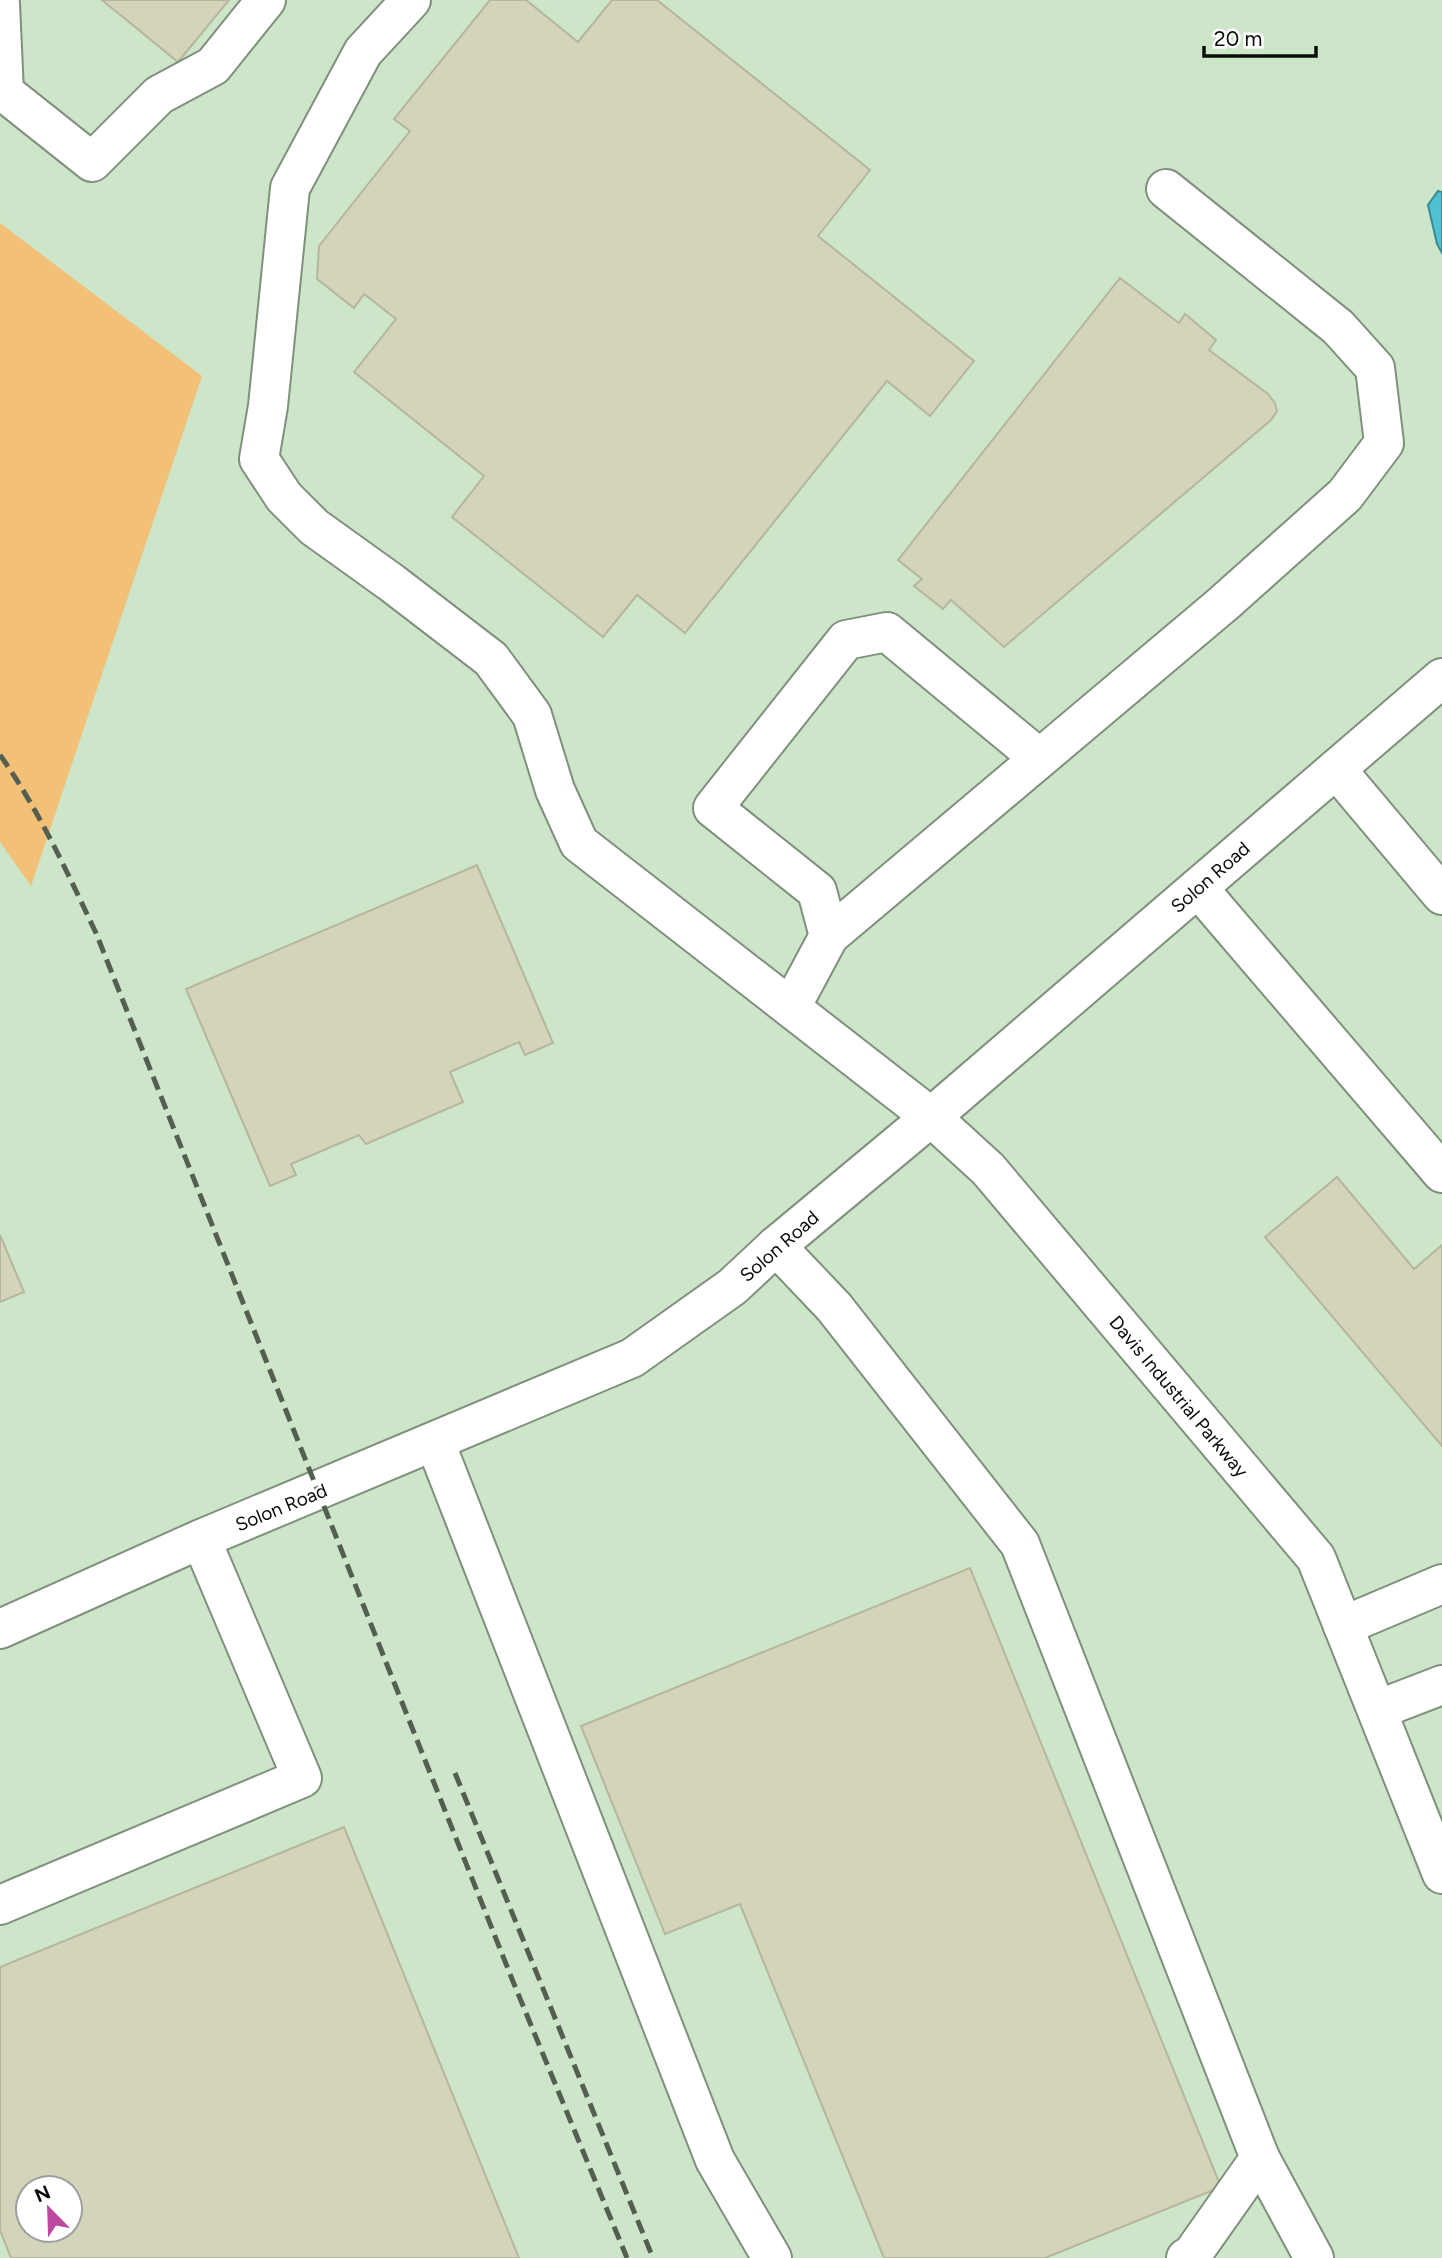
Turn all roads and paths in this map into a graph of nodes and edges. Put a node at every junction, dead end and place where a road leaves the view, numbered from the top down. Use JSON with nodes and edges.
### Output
{"nodes":[{"id":1,"x":266,"y":0,"type":"edge"},
{"id":2,"x":411,"y":0,"type":"edge"},
{"id":3,"x":0,"y":4,"type":"edge"},
{"id":4,"x":1166,"y":189,"type":"dead end"},
{"id":5,"x":1436,"y":696,"type":"edge"},
{"id":6,"x":1039,"y":758,"type":"junction"},
{"id":7,"x":1336,"y":769,"type":"junction"},
{"id":8,"x":1198,"y":888,"type":"junction"},
{"id":9,"x":1442,"y":895,"type":"edge"},
{"id":10,"x":829,"y":936,"type":"junction"},
{"id":11,"x":791,"y":1007,"type":"junction"},
{"id":12,"x":931,"y":1117,"type":"junction"},
{"id":13,"x":1442,"y":1173,"type":"edge"},
{"id":14,"x":776,"y":1246,"type":"junction"},
{"id":15,"x":435,"y":1442,"type":"junction"},
{"id":16,"x":201,"y":1539,"type":"junction"},
{"id":17,"x":1442,"y":1584,"type":"edge"},
{"id":18,"x":1343,"y":1626,"type":"junction"},
{"id":19,"x":0,"y":1629,"type":"edge"},
{"id":20,"x":1442,"y":1685,"type":"edge"},
{"id":21,"x":1377,"y":1710,"type":"junction"},
{"id":22,"x":1442,"y":1874,"type":"edge"},
{"id":23,"x":0,"y":1905,"type":"edge"},
{"id":24,"x":1260,"y":2158,"type":"junction"},
{"id":25,"x":772,"y":2258,"type":"edge"},
{"id":26,"x":1186,"y":2258,"type":"edge"},
{"id":27,"x":1314,"y":2258,"type":"edge"}],
"edges":[{"from":1,"to":3,"type":"street"},
{"from":2,"to":11,"type":"street","name":"Davis Industrial Parkway"},
{"from":4,"to":6,"type":"street"},
{"from":5,"to":7,"type":"street","name":"Solon Road"},
{"from":6,"to":10,"type":"street"},
{"from":6,"to":10,"type":"street"},
{"from":7,"to":8,"type":"street","name":"Solon Road"},
{"from":7,"to":9,"type":"street"},
{"from":8,"to":12,"type":"street","name":"Solon Road"},
{"from":8,"to":13,"type":"street"},
{"from":10,"to":11,"type":"street"},
{"from":11,"to":12,"type":"street","name":"Davis Industrial Parkway"},
{"from":12,"to":14,"type":"street","name":"Solon Road"},
{"from":12,"to":18,"type":"street","name":"Davis Industrial Parkway"},
{"from":14,"to":15,"type":"street","name":"Solon Road"},
{"from":14,"to":24,"type":"street"},
{"from":15,"to":16,"type":"street","name":"Solon Road"},
{"from":15,"to":25,"type":"street"},
{"from":16,"to":19,"type":"street","name":"Solon Road"},
{"from":16,"to":23,"type":"street"},
{"from":17,"to":18,"type":"street"},
{"from":18,"to":21,"type":"street","name":"Davis Industrial Parkway"},
{"from":20,"to":21,"type":"street"},
{"from":21,"to":22,"type":"street","name":"Davis Industrial Parkway"},
{"from":24,"to":26,"type":"street"},
{"from":24,"to":27,"type":"street"}]}
